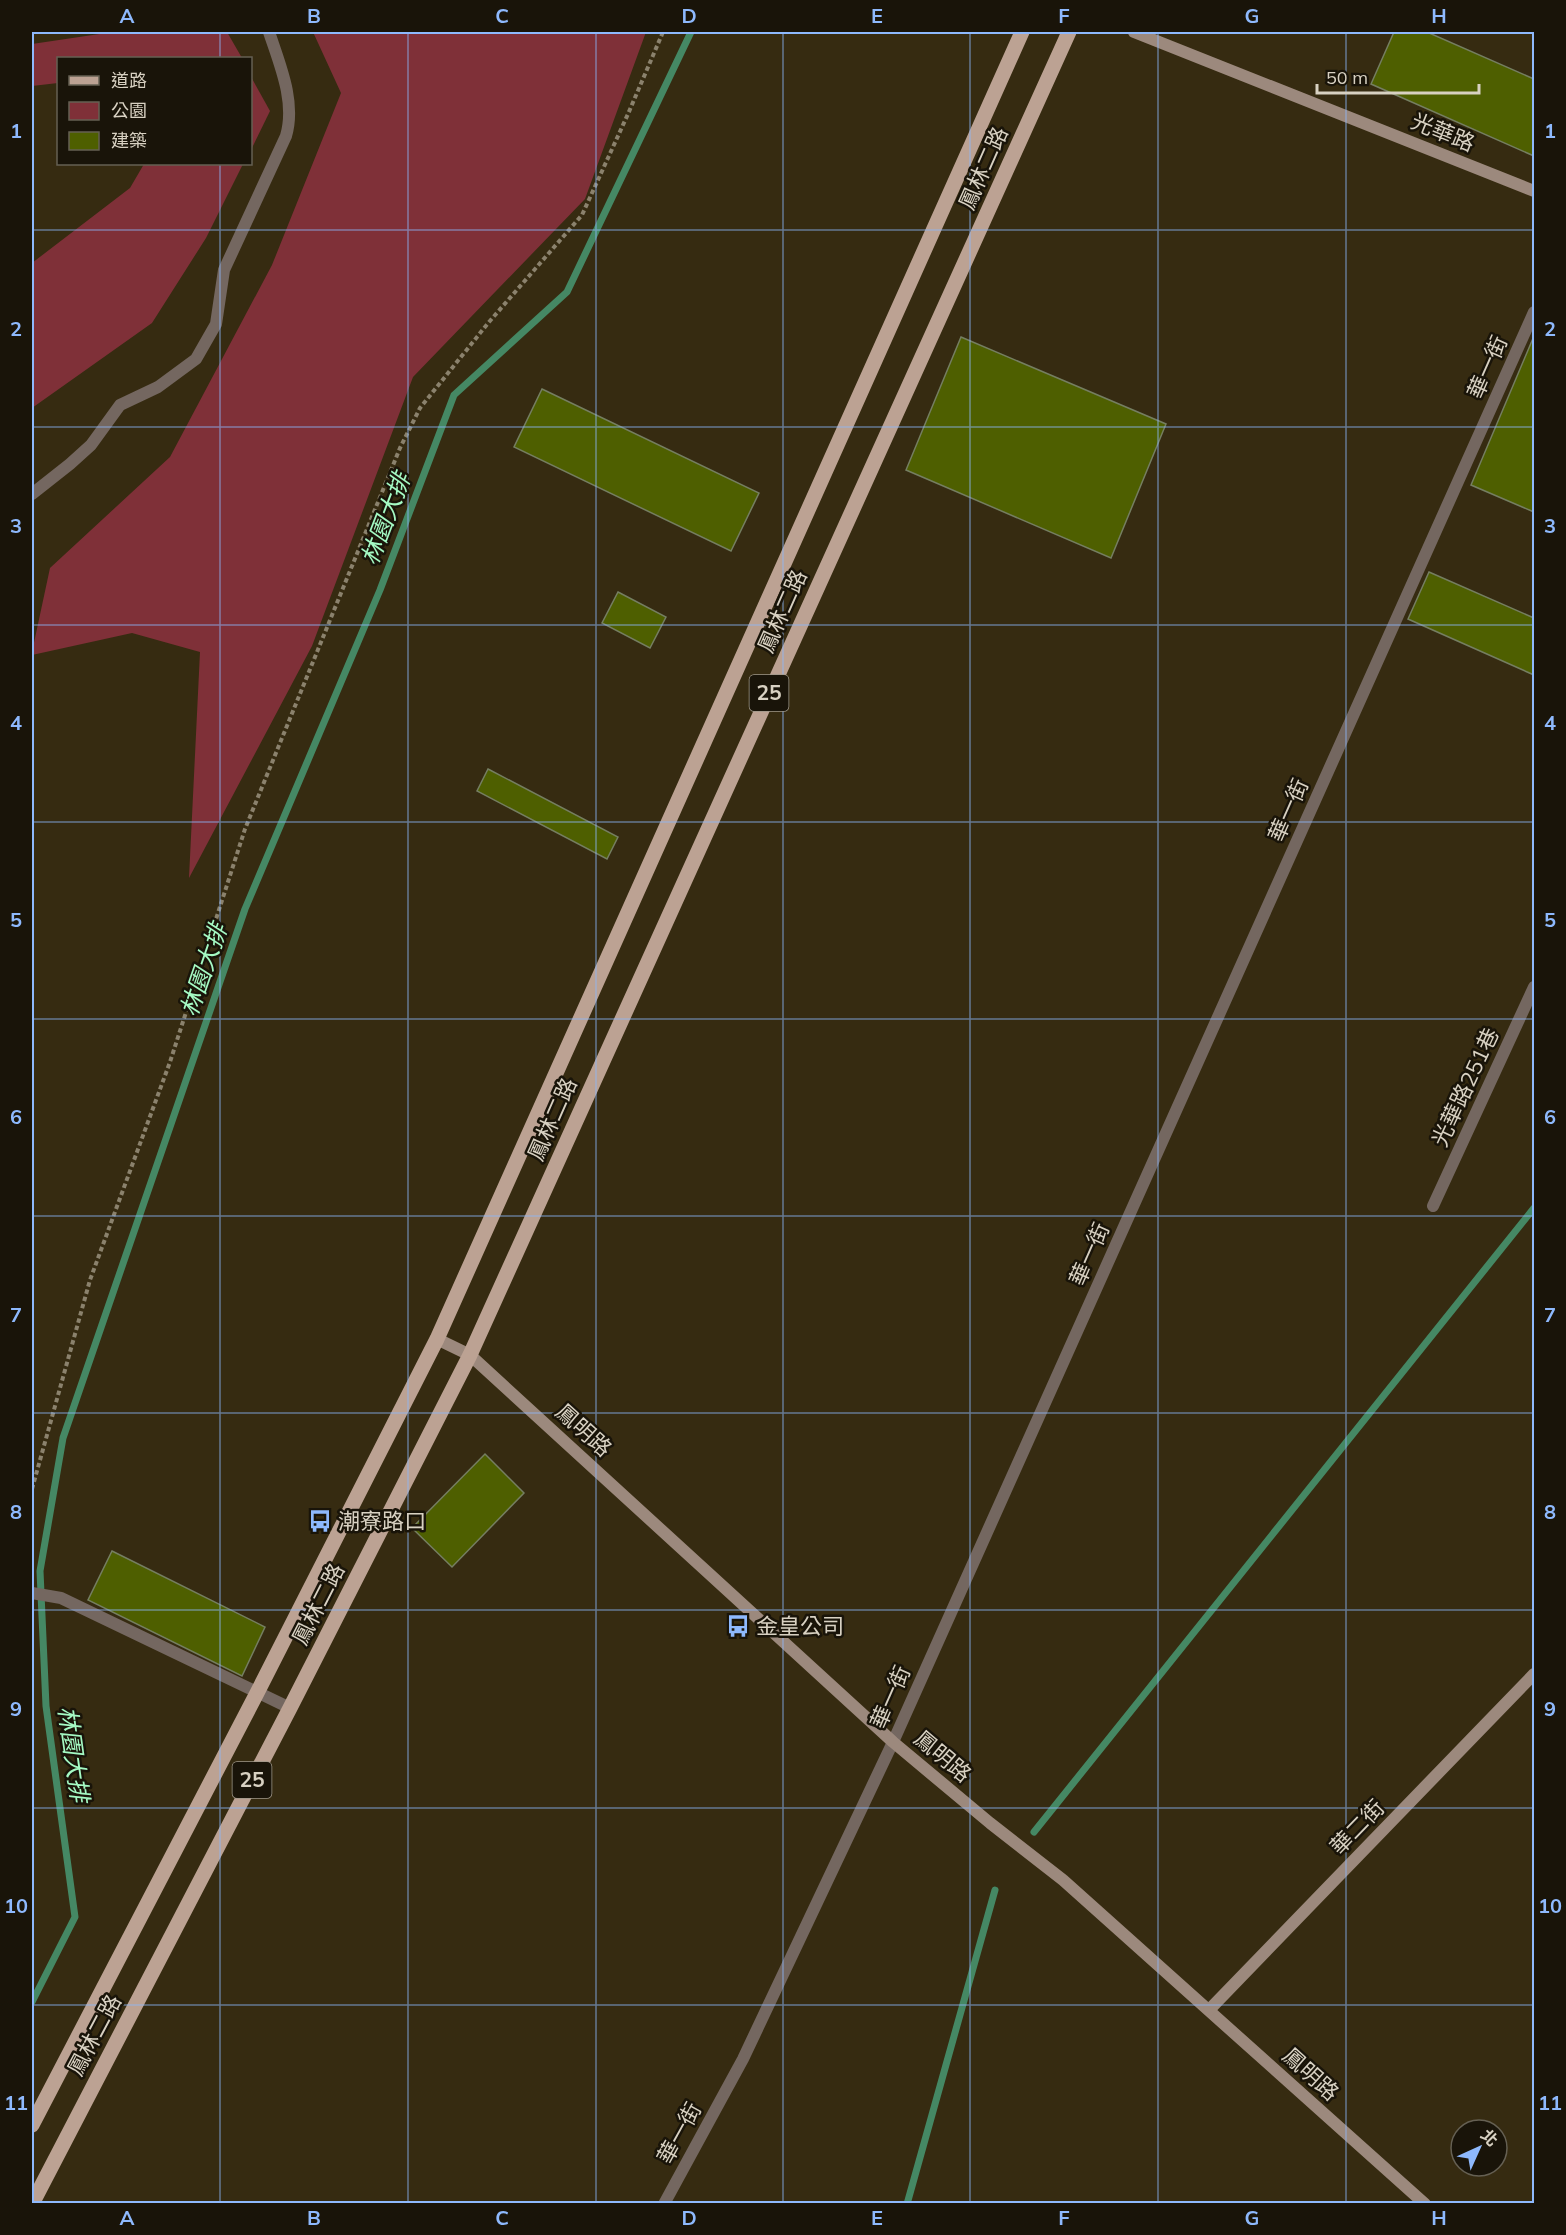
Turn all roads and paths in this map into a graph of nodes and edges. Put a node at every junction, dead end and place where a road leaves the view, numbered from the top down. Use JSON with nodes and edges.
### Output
{"nodes":[{"id":1,"x":269,"y":32,"type":"edge"},
{"id":2,"x":663,"y":32,"type":"edge"},
{"id":3,"x":1022,"y":32,"type":"edge"},
{"id":4,"x":1069,"y":32,"type":"edge"},
{"id":5,"x":1134,"y":32,"type":"edge"},
{"id":6,"x":1534,"y":191,"type":"edge"},
{"id":7,"x":1534,"y":312,"type":"edge"},
{"id":8,"x":32,"y":494,"type":"edge"},
{"id":9,"x":1534,"y":987,"type":"edge"},
{"id":10,"x":1433,"y":1206,"type":"dead end"},
{"id":11,"x":437,"y":1339,"type":"junction"},
{"id":12,"x":470,"y":1355,"type":"junction"},
{"id":13,"x":32,"y":1488,"type":"edge"},
{"id":14,"x":32,"y":1593,"type":"edge"},
{"id":15,"x":1534,"y":1674,"type":"edge"},
{"id":16,"x":257,"y":1693,"type":"junction"},
{"id":17,"x":290,"y":1708,"type":"junction"},
{"id":18,"x":893,"y":1742,"type":"junction"},
{"id":19,"x":1209,"y":2010,"type":"junction"},
{"id":20,"x":32,"y":2125,"type":"edge"},
{"id":21,"x":1417,"y":2201,"type":"edge"},
{"id":22,"x":32,"y":2204,"type":"edge"},
{"id":23,"x":664,"y":2204,"type":"edge"}],
"edges":[{"from":1,"to":8,"type":"street"},
{"from":2,"to":13,"type":"path"},
{"from":3,"to":11,"type":"main road","name":"鳳林二路","number":"25"},
{"from":4,"to":12,"type":"main road","name":"鳳林二路","number":"25"},
{"from":5,"to":6,"type":"street","name":"光華路"},
{"from":7,"to":18,"type":"street","name":"華一街"},
{"from":9,"to":10,"type":"street","name":"光華路251巷"},
{"from":11,"to":12,"type":"street","name":"鳳明路"},
{"from":11,"to":16,"type":"main road","name":"鳳林二路","number":"25"},
{"from":12,"to":17,"type":"main road","name":"鳳林二路","number":"25"},
{"from":12,"to":18,"type":"street","name":"鳳明路"},
{"from":14,"to":16,"type":"street"},
{"from":15,"to":19,"type":"street","name":"華二街"},
{"from":16,"to":17,"type":"street"},
{"from":16,"to":20,"type":"main road","name":"鳳林二路","number":"25"},
{"from":17,"to":22,"type":"main road","name":"鳳林二路","number":"25"},
{"from":18,"to":19,"type":"street","name":"鳳明路"},
{"from":18,"to":23,"type":"street","name":"華一街"},
{"from":19,"to":21,"type":"street","name":"鳳明路"}]}
